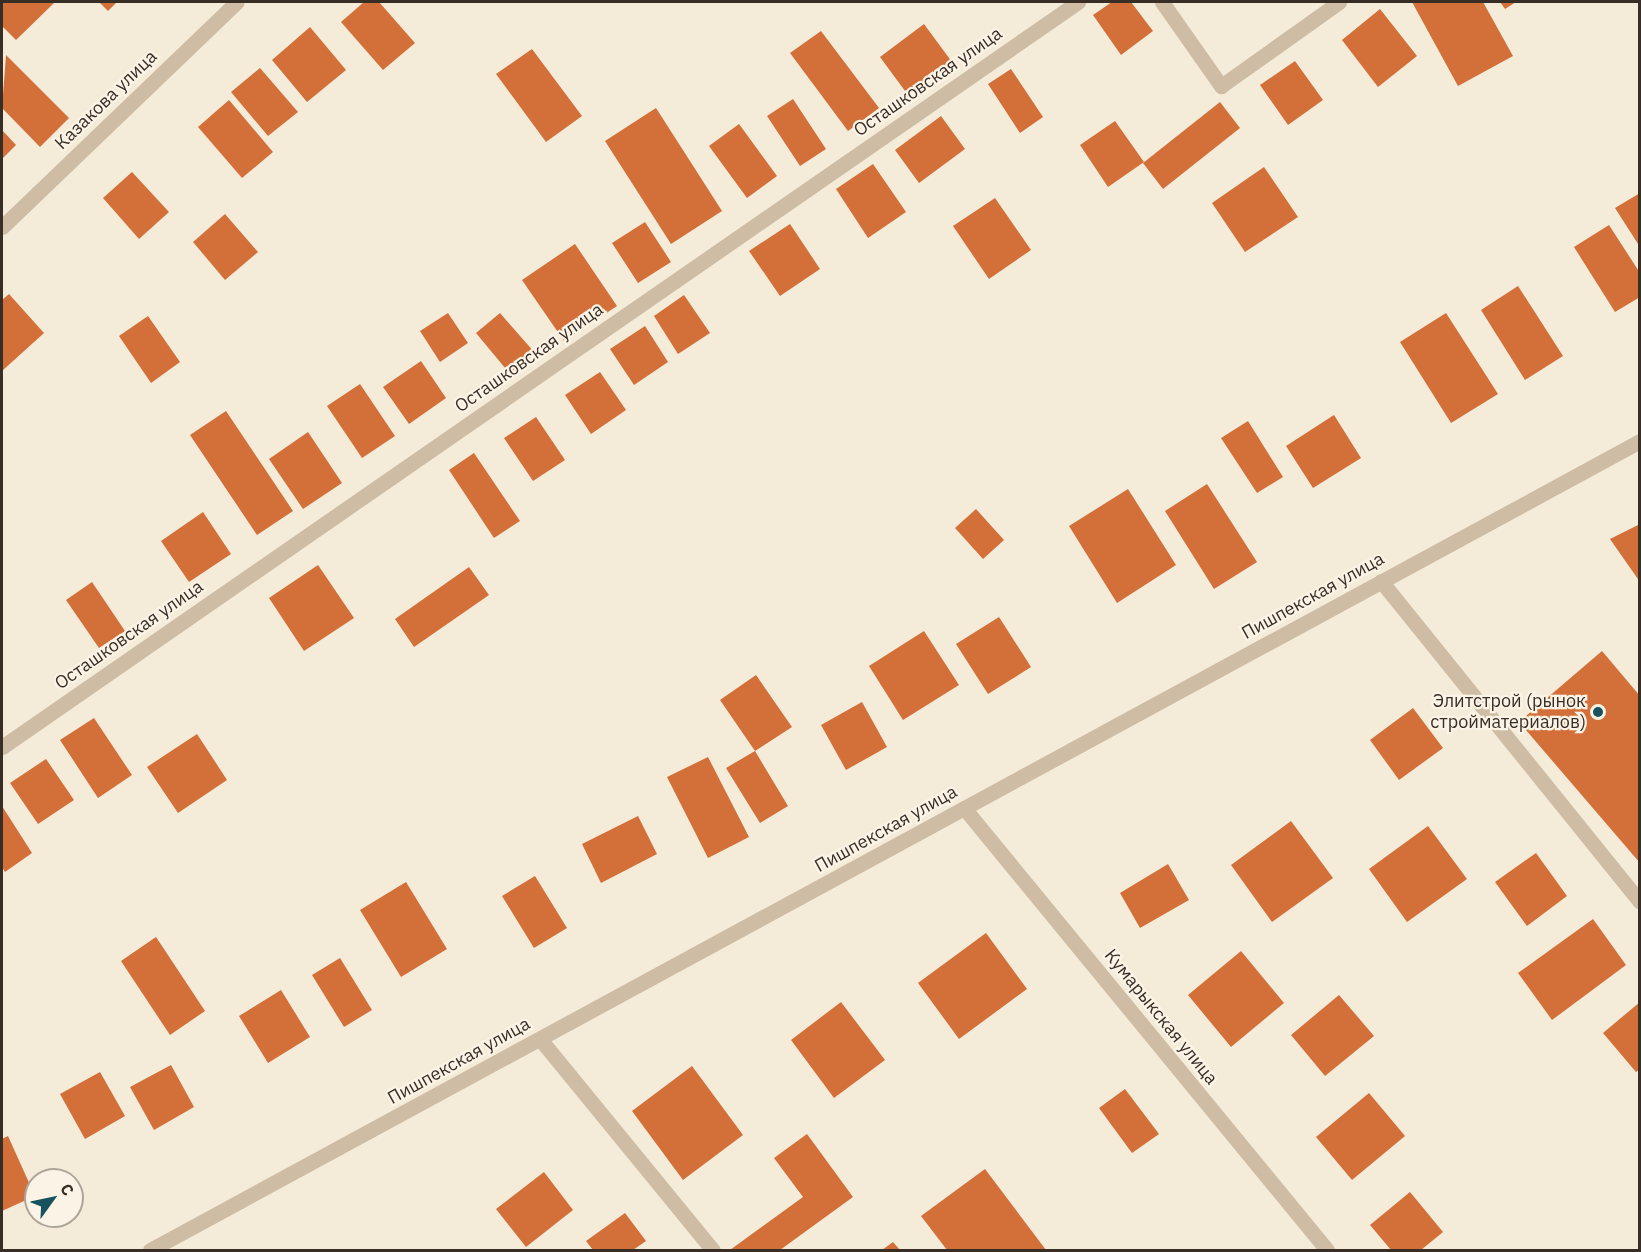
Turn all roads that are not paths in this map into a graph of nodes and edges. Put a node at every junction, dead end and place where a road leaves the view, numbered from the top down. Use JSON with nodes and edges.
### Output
{"nodes":[{"id":1,"x":237,"y":2,"type":"edge"},
{"id":2,"x":1078,"y":2,"type":"edge"},
{"id":3,"x":1162,"y":2,"type":"edge"},
{"id":4,"x":1339,"y":2,"type":"edge"},
{"id":5,"x":2,"y":227,"type":"edge"},
{"id":6,"x":1640,"y":441,"type":"edge"},
{"id":7,"x":1381,"y":581,"type":"junction"},
{"id":8,"x":2,"y":747,"type":"edge"},
{"id":9,"x":964,"y":808,"type":"junction"},
{"id":10,"x":1640,"y":902,"type":"edge"},
{"id":11,"x":540,"y":1039,"type":"junction"},
{"id":12,"x":150,"y":1251,"type":"edge"},
{"id":13,"x":713,"y":1251,"type":"edge"},
{"id":14,"x":1327,"y":1251,"type":"edge"}],
"edges":[{"from":1,"to":5,"type":"street","name":"Казакова улица"},
{"from":2,"to":8,"type":"street","name":"Осташковская улица"},
{"from":3,"to":4,"type":"street"},
{"from":6,"to":7,"type":"street","name":"Пишпекская улица"},
{"from":7,"to":9,"type":"street","name":"Пишпекская улица"},
{"from":7,"to":10,"type":"street"},
{"from":9,"to":11,"type":"street","name":"Пишпекская улица"},
{"from":9,"to":14,"type":"street","name":"Кумарыкская улица"},
{"from":11,"to":12,"type":"street","name":"Пишпекская улица"},
{"from":11,"to":13,"type":"street"}]}
